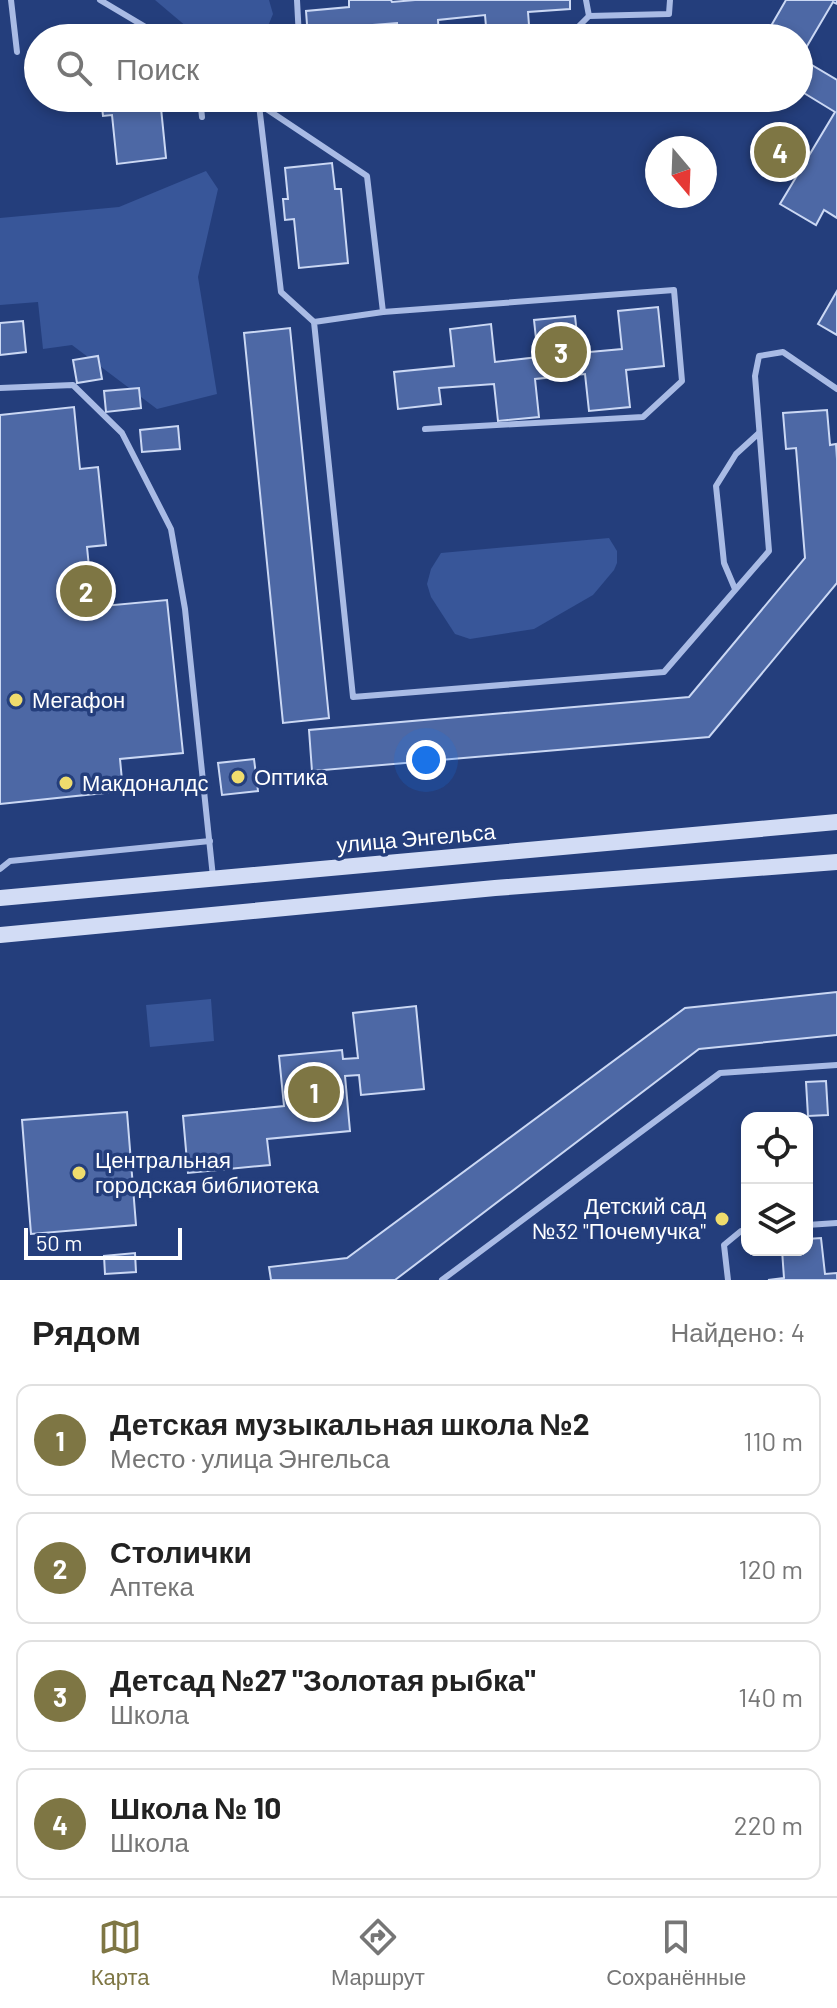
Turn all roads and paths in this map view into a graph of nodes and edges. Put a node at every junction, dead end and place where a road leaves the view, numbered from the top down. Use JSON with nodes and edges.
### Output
{"nodes":[{"id":1,"x":11,"y":0,"type":"edge"},
{"id":2,"x":100,"y":0,"type":"edge"},
{"id":3,"x":297,"y":0,"type":"edge"},
{"id":4,"x":586,"y":0,"type":"edge"},
{"id":5,"x":670,"y":0,"type":"edge"},
{"id":6,"x":589,"y":16,"type":"junction"},
{"id":7,"x":140,"y":24,"type":"edge"},
{"id":8,"x":298,"y":24,"type":"edge"},
{"id":9,"x":581,"y":24,"type":"edge"},
{"id":10,"x":17,"y":52,"type":"dead end"},
{"id":11,"x":201,"y":112,"type":"edge"},
{"id":12,"x":260,"y":112,"type":"edge"},
{"id":13,"x":270,"y":112,"type":"edge"},
{"id":14,"x":202,"y":117,"type":"dead end"},
{"id":15,"x":383,"y":312,"type":"junction"},
{"id":16,"x":314,"y":322,"type":"junction"},
{"id":17,"x":0,"y":388,"type":"edge"},
{"id":18,"x":837,"y":389,"type":"edge"},
{"id":19,"x":425,"y":429,"type":"dead end"},
{"id":20,"x":759,"y":433,"type":"junction"},
{"id":21,"x":735,"y":589,"type":"junction"},
{"id":22,"x":837,"y":822,"type":"edge"},
{"id":23,"x":210,"y":841,"type":"junction"},
{"id":24,"x":837,"y":862,"type":"edge"},
{"id":25,"x":0,"y":869,"type":"edge"},
{"id":26,"x":214,"y":878,"type":"junction"},
{"id":27,"x":0,"y":898,"type":"edge"},
{"id":28,"x":0,"y":935,"type":"edge"},
{"id":29,"x":837,"y":1065,"type":"edge"},
{"id":30,"x":837,"y":1223,"type":"edge"},
{"id":31,"x":813,"y":1225,"type":"edge"},
{"id":32,"x":741,"y":1231,"type":"edge"},
{"id":33,"x":442,"y":1280,"type":"edge"},
{"id":34,"x":728,"y":1280,"type":"edge"}],
"edges":[{"from":1,"to":10,"type":"lane"},
{"from":2,"to":7,"type":"lane"},
{"from":3,"to":8,"type":"lane"},
{"from":4,"to":6,"type":"lane"},
{"from":5,"to":6,"type":"lane"},
{"from":6,"to":9,"type":"lane"},
{"from":11,"to":14,"type":"lane"},
{"from":12,"to":16,"type":"lane"},
{"from":13,"to":15,"type":"lane"},
{"from":15,"to":16,"type":"lane"},
{"from":15,"to":19,"type":"lane"},
{"from":16,"to":21,"type":"lane"},
{"from":17,"to":23,"type":"lane"},
{"from":18,"to":20,"type":"lane"},
{"from":20,"to":21,"type":"lane"},
{"from":20,"to":21,"type":"lane"},
{"from":22,"to":26,"type":"main road","name":"улица Энгельса"},
{"from":23,"to":25,"type":"lane"},
{"from":23,"to":26,"type":"lane"},
{"from":24,"to":28,"type":"main road"},
{"from":26,"to":27,"type":"main road","name":"улица Энгельса"},
{"from":29,"to":33,"type":"lane"},
{"from":30,"to":31,"type":"lane"},
{"from":32,"to":34,"type":"lane"}]}
